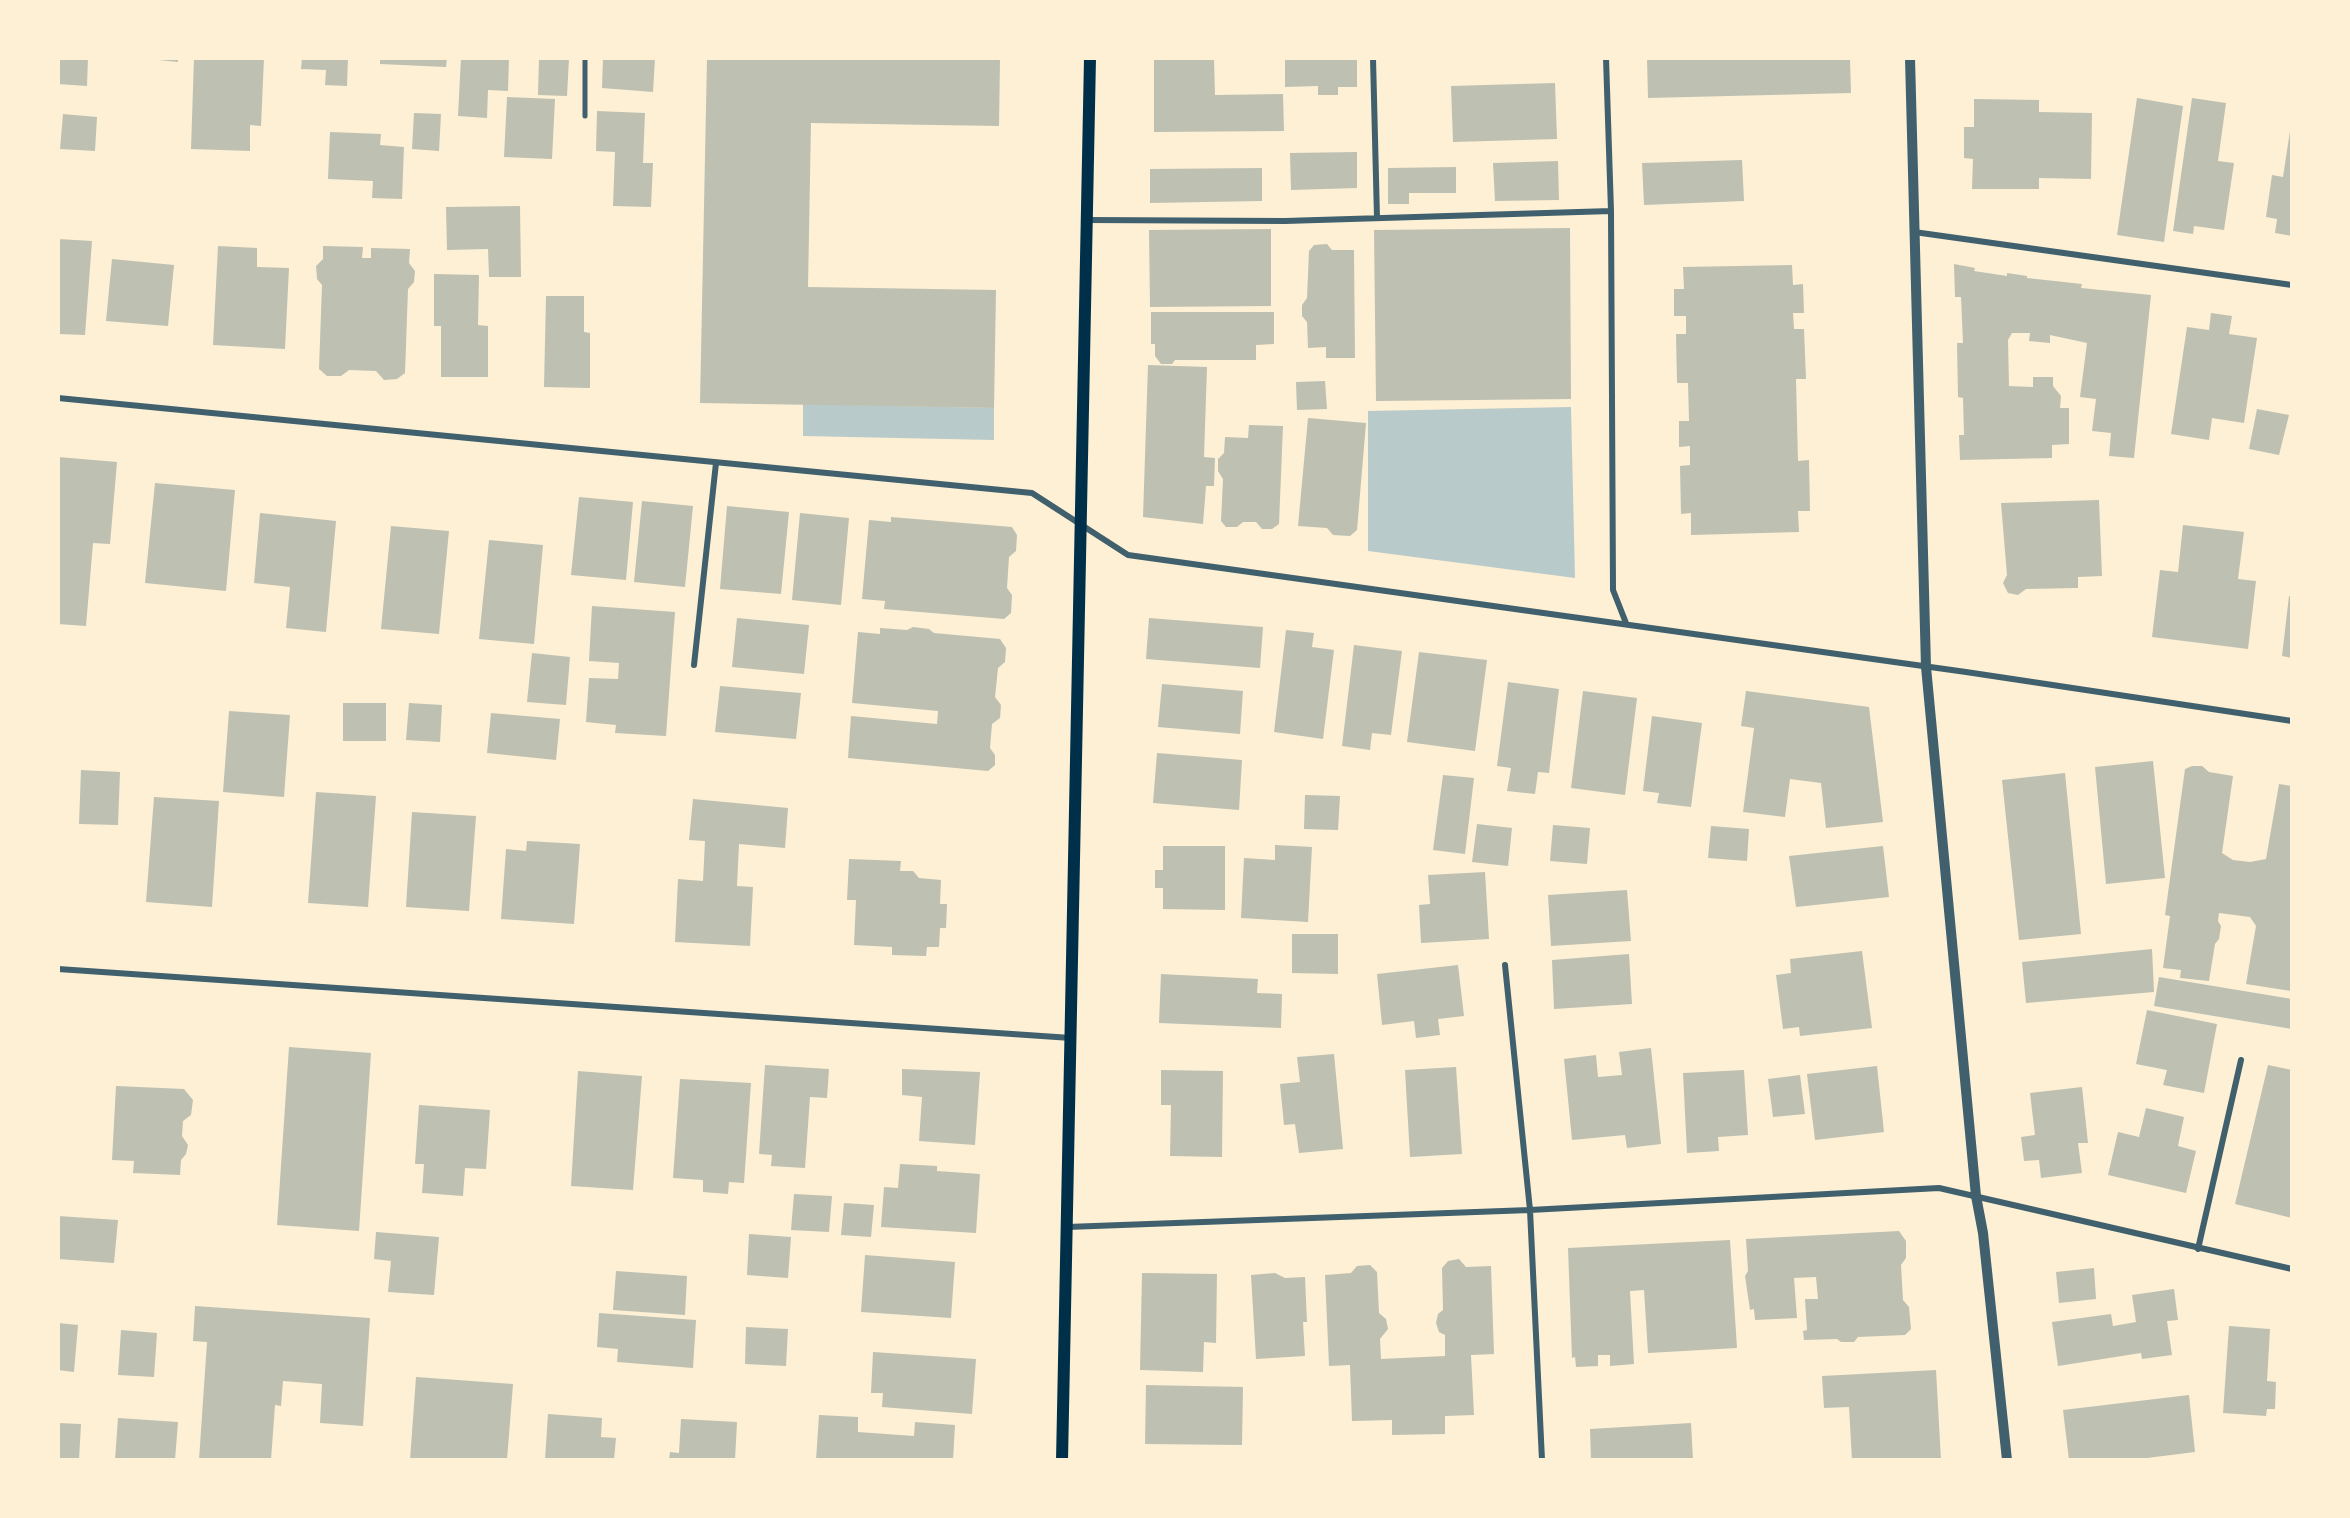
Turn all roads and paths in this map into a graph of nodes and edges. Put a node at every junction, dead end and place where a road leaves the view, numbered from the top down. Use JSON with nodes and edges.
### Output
{"nodes":[{"id":1,"x":585,"y":58,"type":"edge"},
{"id":2,"x":1090,"y":58,"type":"edge"},
{"id":3,"x":1373,"y":58,"type":"edge"},
{"id":4,"x":1606,"y":58,"type":"edge"},
{"id":5,"x":1910,"y":58,"type":"edge"},
{"id":6,"x":585,"y":116,"type":"dead end"},
{"id":7,"x":1611,"y":212,"type":"junction"},
{"id":8,"x":1377,"y":218,"type":"junction"},
{"id":9,"x":1087,"y":220,"type":"junction"},
{"id":10,"x":1914,"y":232,"type":"junction"},
{"id":11,"x":2292,"y":285,"type":"edge"},
{"id":12,"x":58,"y":398,"type":"edge"},
{"id":13,"x":716,"y":464,"type":"junction"},
{"id":14,"x":1081,"y":525,"type":"junction"},
{"id":15,"x":1626,"y":623,"type":"junction"},
{"id":16,"x":694,"y":665,"type":"dead end"},
{"id":17,"x":1926,"y":667,"type":"junction"},
{"id":18,"x":2292,"y":721,"type":"edge"},
{"id":19,"x":1505,"y":965,"type":"dead end"},
{"id":20,"x":58,"y":969,"type":"edge"},
{"id":21,"x":1071,"y":1038,"type":"junction"},
{"id":22,"x":2241,"y":1060,"type":"dead end"},
{"id":23,"x":1976,"y":1196,"type":"junction"},
{"id":24,"x":1530,"y":1210,"type":"junction"},
{"id":25,"x":1067,"y":1227,"type":"junction"},
{"id":26,"x":2198,"y":1249,"type":"junction"},
{"id":27,"x":2292,"y":1269,"type":"edge"},
{"id":28,"x":1062,"y":1460,"type":"edge"},
{"id":29,"x":1542,"y":1460,"type":"edge"},
{"id":30,"x":2007,"y":1460,"type":"edge"}],
"edges":[{"from":1,"to":6,"type":"street"},
{"from":2,"to":9,"type":"main road"},
{"from":3,"to":8,"type":"street"},
{"from":4,"to":7,"type":"street"},
{"from":5,"to":10,"type":"street"},
{"from":7,"to":8,"type":"street"},
{"from":7,"to":15,"type":"street"},
{"from":8,"to":9,"type":"street"},
{"from":9,"to":14,"type":"main road"},
{"from":10,"to":11,"type":"street"},
{"from":10,"to":17,"type":"street"},
{"from":12,"to":13,"type":"street"},
{"from":13,"to":14,"type":"street"},
{"from":13,"to":16,"type":"street"},
{"from":14,"to":15,"type":"street"},
{"from":14,"to":21,"type":"main road"},
{"from":15,"to":17,"type":"street"},
{"from":17,"to":18,"type":"street"},
{"from":17,"to":23,"type":"street"},
{"from":19,"to":24,"type":"street"},
{"from":20,"to":21,"type":"street"},
{"from":21,"to":25,"type":"main road"},
{"from":22,"to":26,"type":"street"},
{"from":23,"to":24,"type":"street"},
{"from":23,"to":26,"type":"street"},
{"from":23,"to":30,"type":"street"},
{"from":24,"to":25,"type":"street"},
{"from":24,"to":29,"type":"street"},
{"from":25,"to":28,"type":"main road"},
{"from":26,"to":27,"type":"street"}]}
